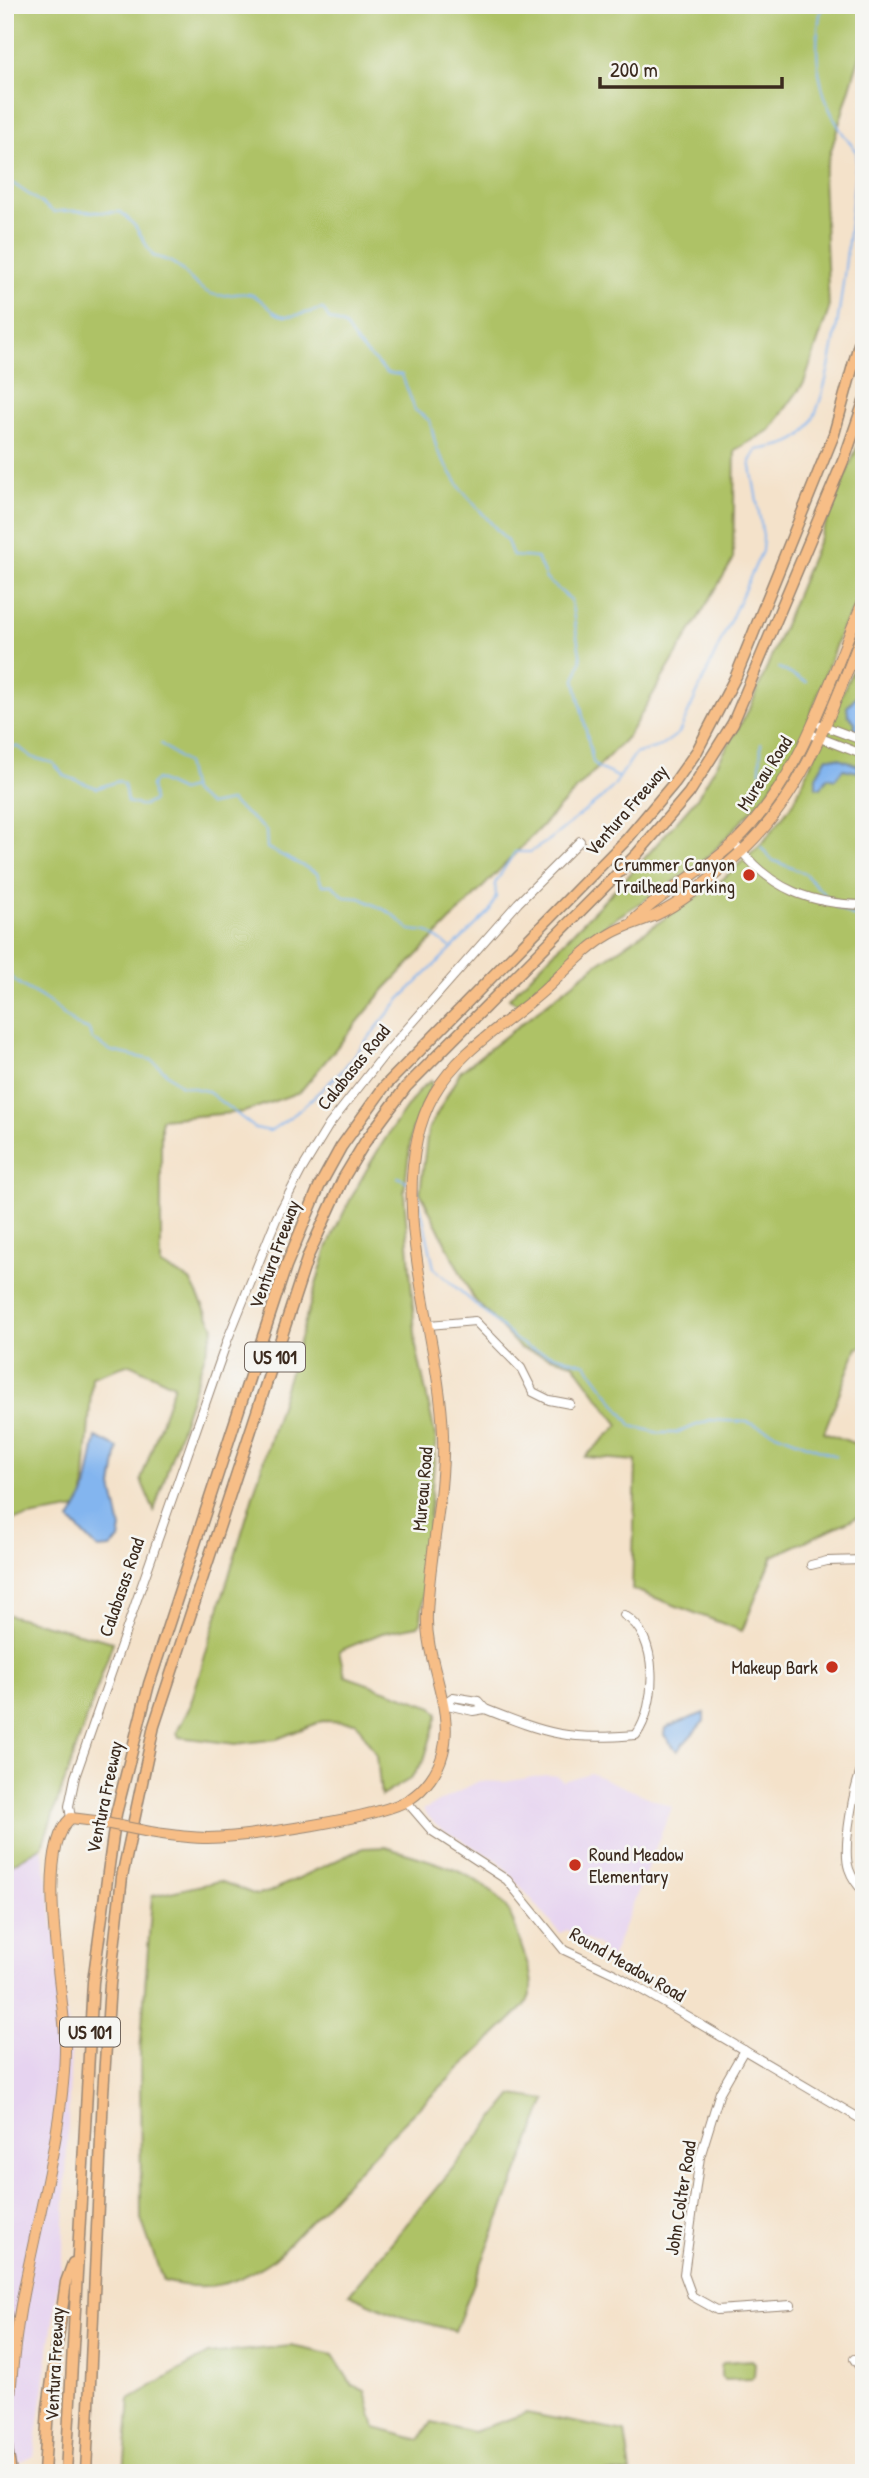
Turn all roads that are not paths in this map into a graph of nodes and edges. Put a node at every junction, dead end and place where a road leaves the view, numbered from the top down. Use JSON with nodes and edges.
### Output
{"nodes":[{"id":1,"x":864,"y":326,"type":"edge"},
{"id":2,"x":864,"y":402,"type":"edge"},
{"id":3,"x":864,"y":599,"type":"edge"},
{"id":4,"x":864,"y":629,"type":"edge"},
{"id":5,"x":814,"y":723,"type":"junction"},
{"id":6,"x":825,"y":727,"type":"junction"},
{"id":7,"x":810,"y":734,"type":"junction"},
{"id":8,"x":821,"y":738,"type":"junction"},
{"id":9,"x":864,"y":741,"type":"edge"},
{"id":10,"x":864,"y":755,"type":"edge"},
{"id":11,"x":580,"y":841,"type":"dead end"},
{"id":12,"x":738,"y":847,"type":"junction"},
{"id":13,"x":864,"y":905,"type":"edge"},
{"id":14,"x":429,"y":1325,"type":"junction"},
{"id":15,"x":570,"y":1404,"type":"dead end"},
{"id":16,"x":864,"y":1560,"type":"edge"},
{"id":17,"x":811,"y":1565,"type":"dead end"},
{"id":18,"x":624,"y":1615,"type":"dead end"},
{"id":19,"x":443,"y":1704,"type":"junction"},
{"id":20,"x":864,"y":1764,"type":"edge"},
{"id":21,"x":407,"y":1801,"type":"junction"},
{"id":22,"x":71,"y":1818,"type":"junction"},
{"id":23,"x":864,"y":1892,"type":"edge"},
{"id":24,"x":744,"y":2050,"type":"junction"},
{"id":25,"x":864,"y":2121,"type":"edge"},
{"id":26,"x":77,"y":2254,"type":"junction"},
{"id":27,"x":791,"y":2305,"type":"dead end"},
{"id":28,"x":854,"y":2359,"type":"dead end"},
{"id":29,"x":864,"y":2373,"type":"edge"},
{"id":30,"x":6,"y":2442,"type":"edge"},
{"id":31,"x":5,"y":2456,"type":"edge"},
{"id":32,"x":11,"y":2473,"type":"edge"},
{"id":33,"x":44,"y":2473,"type":"edge"},
{"id":34,"x":66,"y":2473,"type":"edge"},
{"id":35,"x":86,"y":2473,"type":"edge"}],
"edges":[{"from":1,"to":26,"type":"highway","name":"Ventura Freeway","number":"US 101"},
{"from":2,"to":35,"type":"highway","name":"Ventura Freeway","number":"US 101"},
{"from":3,"to":5,"type":"main road","name":"Mureau Road"},
{"from":4,"to":6,"type":"main road","name":"Mureau Road"},
{"from":5,"to":6,"type":"street"},
{"from":5,"to":7,"type":"main road","name":"Mureau Road"},
{"from":6,"to":8,"type":"main road","name":"Mureau Road"},
{"from":6,"to":9,"type":"street"},
{"from":7,"to":8,"type":"street"},
{"from":7,"to":12,"type":"main road","name":"Mureau Road"},
{"from":8,"to":10,"type":"street"},
{"from":8,"to":12,"type":"main road","name":"Mureau Road"},
{"from":11,"to":22,"type":"street","name":"Calabasas Road"},
{"from":12,"to":13,"type":"street"},
{"from":12,"to":14,"type":"main road","name":"Mureau Road"},
{"from":14,"to":15,"type":"street"},
{"from":14,"to":19,"type":"main road","name":"Mureau Road"},
{"from":16,"to":17,"type":"street"},
{"from":18,"to":19,"type":"street"},
{"from":19,"to":21,"type":"main road","name":"Mureau Road"},
{"from":20,"to":23,"type":"street"},
{"from":21,"to":22,"type":"main road","name":"Mureau Road","bridge":true},
{"from":21,"to":24,"type":"street","name":"Round Meadow Road"},
{"from":22,"to":30,"type":"main road","name":"Calabasas Road"},
{"from":24,"to":25,"type":"street","name":"Round Meadow Road"},
{"from":24,"to":27,"type":"street","name":"John Colter Road"},
{"from":26,"to":33,"type":"highway"},
{"from":26,"to":34,"type":"highway","name":"Ventura Freeway","number":"US 101"},
{"from":28,"to":29,"type":"street"},
{"from":30,"to":31,"type":"main road","name":"Calabasas Road"},
{"from":30,"to":32,"type":"highway"}]}
